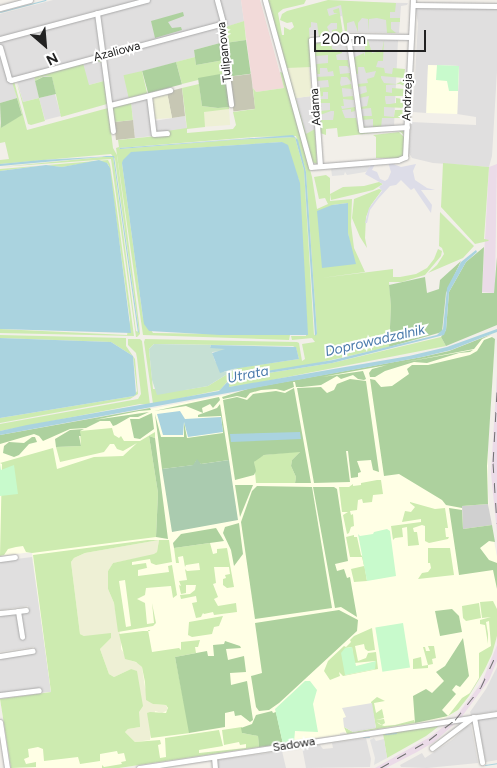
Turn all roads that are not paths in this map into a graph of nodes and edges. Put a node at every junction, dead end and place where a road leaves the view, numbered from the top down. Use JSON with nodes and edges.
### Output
{"nodes":[{"id":1,"x":30,"y":0,"type":"edge"},
{"id":2,"x":147,"y":0,"type":"edge"},
{"id":3,"x":217,"y":0,"type":"edge"},
{"id":4,"x":265,"y":0,"type":"edge"},
{"id":5,"x":413,"y":2,"type":"edge"},
{"id":6,"x":468,"y":2,"type":"edge"},
{"id":7,"x":497,"y":6,"type":"edge"},
{"id":8,"x":0,"y":8,"type":"edge"},
{"id":9,"x":97,"y":13,"type":"junction"},
{"id":10,"x":223,"y":23,"type":"junction"},
{"id":11,"x":348,"y":36,"type":"junction"},
{"id":12,"x":411,"y":37,"type":"junction"},
{"id":13,"x":0,"y":39,"type":"edge"},
{"id":14,"x":0,"y":47,"type":"edge"},
{"id":15,"x":103,"y":56,"type":"junction"},
{"id":16,"x":170,"y":90,"type":"dead end"},
{"id":17,"x":149,"y":96,"type":"junction"},
{"id":18,"x":230,"y":104,"type":"dead end"},
{"id":19,"x":110,"y":105,"type":"junction"},
{"id":20,"x":407,"y":127,"type":"junction"},
{"id":21,"x":113,"y":131,"type":"dead end"},
{"id":22,"x":166,"y":133,"type":"dead end"},
{"id":23,"x":320,"y":166,"type":"junction"},
{"id":24,"x":15,"y":557,"type":"dead end"},
{"id":25,"x":0,"y":559,"type":"edge"},
{"id":26,"x":26,"y":610,"type":"dead end"},
{"id":27,"x":18,"y":611,"type":"junction"},
{"id":28,"x":0,"y":613,"type":"edge"},
{"id":29,"x":22,"y":637,"type":"dead end"},
{"id":30,"x":33,"y":651,"type":"dead end"},
{"id":31,"x":0,"y":656,"type":"edge"},
{"id":32,"x":39,"y":690,"type":"dead end"},
{"id":33,"x":0,"y":695,"type":"edge"},
{"id":34,"x":497,"y":714,"type":"edge"},
{"id":35,"x":474,"y":717,"type":"junction"},
{"id":36,"x":0,"y":722,"type":"edge"},
{"id":37,"x":432,"y":748,"type":"dead end"},
{"id":38,"x":214,"y":757,"type":"junction"},
{"id":39,"x":482,"y":762,"type":"dead end"},
{"id":40,"x":154,"y":767,"type":"edge"},
{"id":41,"x":7,"y":768,"type":"edge"},
{"id":42,"x":139,"y":768,"type":"edge"},
{"id":43,"x":215,"y":768,"type":"edge"}],
"edges":[{"from":1,"to":8,"type":"street"},
{"from":2,"to":9,"type":"street"},
{"from":3,"to":10,"type":"street","name":"Tulipanowa"},
{"from":4,"to":23,"type":"street"},
{"from":5,"to":6,"type":"street"},
{"from":5,"to":12,"type":"street","name":"Andrzeja"},
{"from":6,"to":7,"type":"street"},
{"from":9,"to":13,"type":"street"},
{"from":9,"to":15,"type":"street"},
{"from":10,"to":15,"type":"street","name":"Azaliowa"},
{"from":10,"to":18,"type":"street","name":"Tulipanowa"},
{"from":11,"to":12,"type":"street"},
{"from":11,"to":20,"type":"street"},
{"from":11,"to":23,"type":"street","name":"Adama"},
{"from":12,"to":20,"type":"street","name":"Andrzeja"},
{"from":14,"to":15,"type":"street","name":"Azaliowa"},
{"from":15,"to":19,"type":"street"},
{"from":16,"to":17,"type":"street"},
{"from":17,"to":19,"type":"street"},
{"from":17,"to":22,"type":"street"},
{"from":19,"to":21,"type":"street"},
{"from":20,"to":23,"type":"street","name":"Andrzeja"},
{"from":24,"to":25,"type":"street"},
{"from":26,"to":27,"type":"street"},
{"from":27,"to":28,"type":"street"},
{"from":27,"to":29,"type":"street"},
{"from":30,"to":31,"type":"street"},
{"from":32,"to":33,"type":"street"},
{"from":34,"to":35,"type":"street","name":"Sadowa"},
{"from":35,"to":37,"type":"street"},
{"from":35,"to":38,"type":"street","name":"Sadowa"},
{"from":35,"to":39,"type":"street"},
{"from":36,"to":41,"type":"street"},
{"from":38,"to":40,"type":"street","name":"Sadowa"},
{"from":38,"to":43,"type":"street"},
{"from":40,"to":42,"type":"street","name":"Sadowa"}]}
